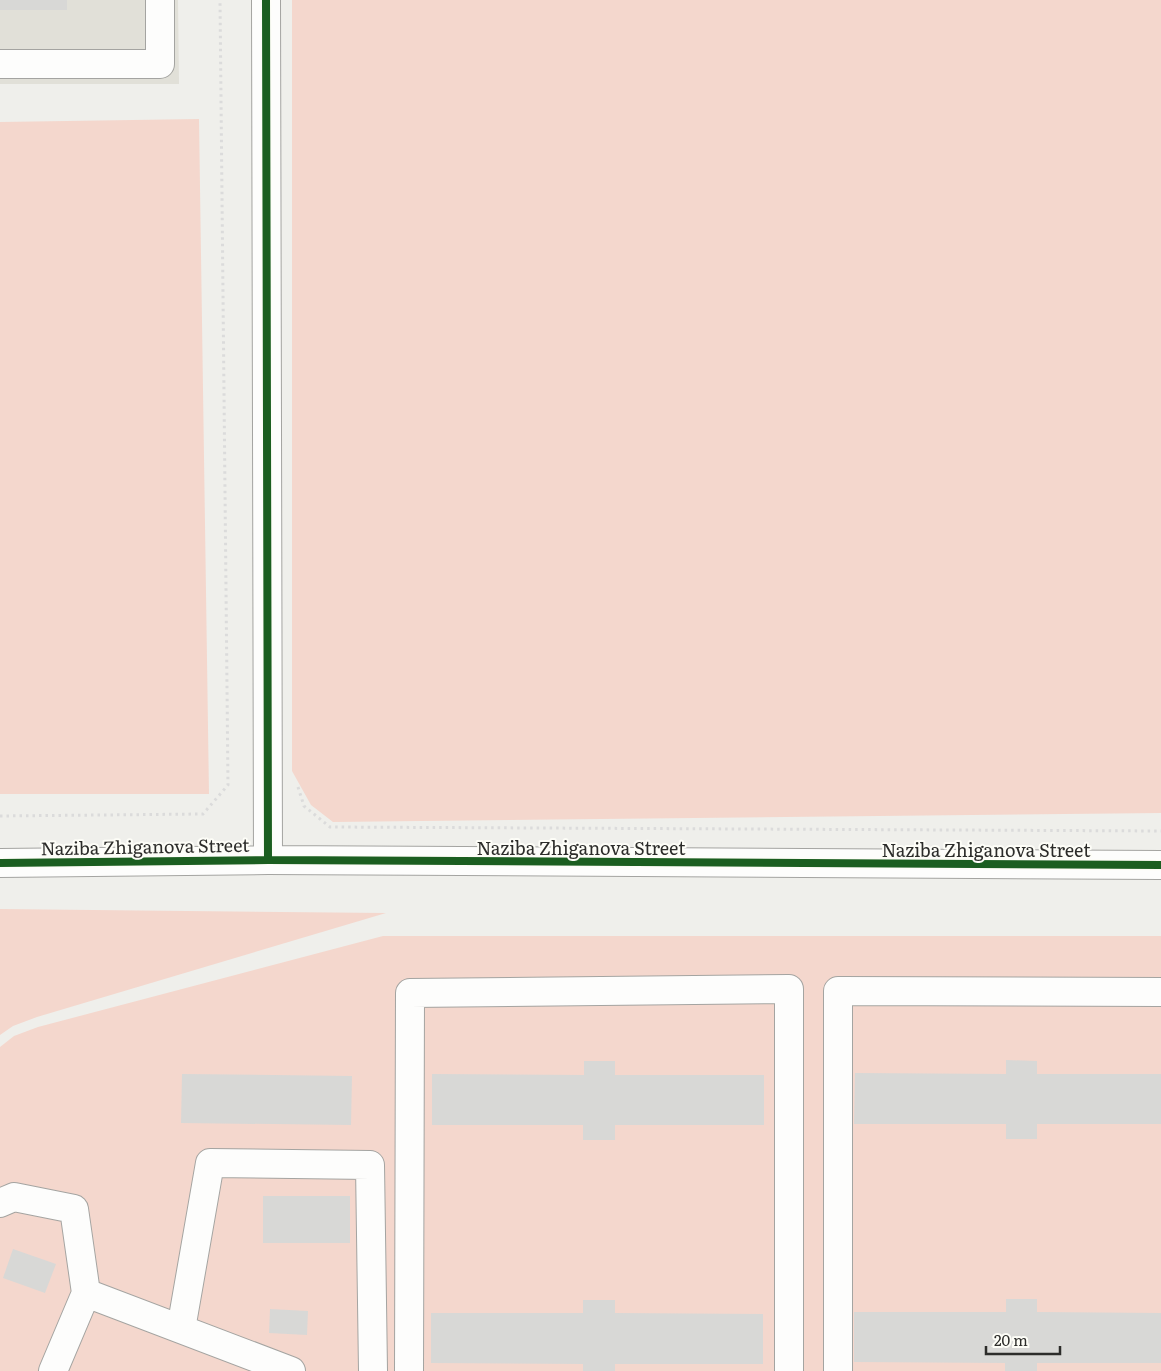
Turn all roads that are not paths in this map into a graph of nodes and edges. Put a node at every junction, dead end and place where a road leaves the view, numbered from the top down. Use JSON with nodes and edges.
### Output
{"nodes":[{"id":1,"x":160,"y":0,"type":"edge"},
{"id":2,"x":266,"y":0,"type":"edge"},
{"id":3,"x":0,"y":64,"type":"edge"},
{"id":4,"x":268,"y":860,"type":"junction"},
{"id":5,"x":0,"y":863,"type":"edge"},
{"id":6,"x":1161,"y":865,"type":"edge"},
{"id":7,"x":1161,"y":992,"type":"edge"},
{"id":8,"x":0,"y":1202,"type":"edge"},
{"id":9,"x":86,"y":1293,"type":"junction"},
{"id":10,"x":181,"y":1329,"type":"junction"},
{"id":11,"x":53,"y":1371,"type":"edge"},
{"id":12,"x":291,"y":1371,"type":"edge"},
{"id":13,"x":373,"y":1371,"type":"edge"},
{"id":14,"x":409,"y":1371,"type":"edge"},
{"id":15,"x":789,"y":1371,"type":"edge"},
{"id":16,"x":838,"y":1371,"type":"edge"}],
"edges":[{"from":1,"to":3,"type":"street"},
{"from":2,"to":4,"type":"street"},
{"from":4,"to":5,"type":"street","name":"Naziba Zhiganova Street"},
{"from":4,"to":6,"type":"street","name":"Naziba Zhiganova Street"},
{"from":7,"to":16,"type":"street"},
{"from":8,"to":9,"type":"street"},
{"from":9,"to":10,"type":"street"},
{"from":9,"to":11,"type":"street"},
{"from":10,"to":12,"type":"street"},
{"from":10,"to":13,"type":"street"},
{"from":14,"to":15,"type":"street"}]}
